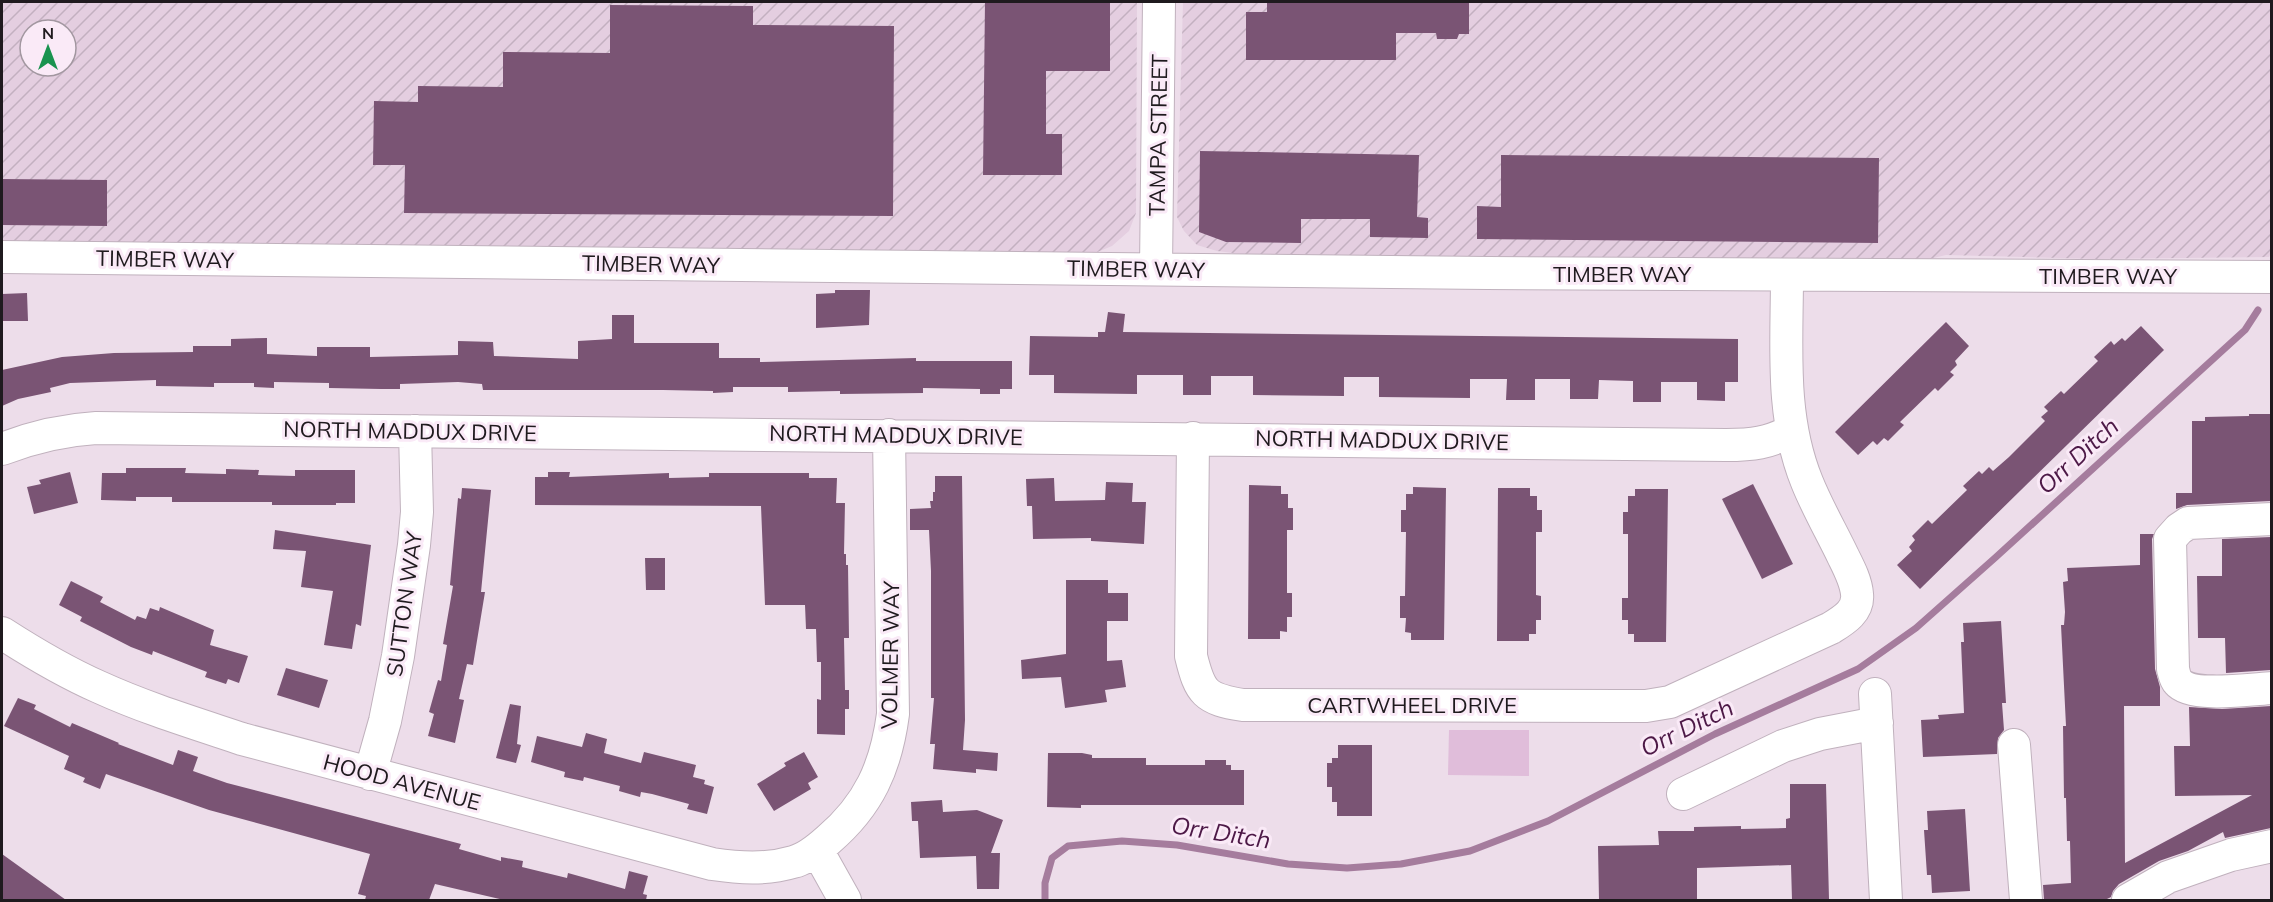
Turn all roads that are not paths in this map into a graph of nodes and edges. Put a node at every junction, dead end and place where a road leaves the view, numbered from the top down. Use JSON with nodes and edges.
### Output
{"nodes":[{"id":1,"x":1160,"y":2,"type":"edge"},
{"id":2,"x":2,"y":257,"type":"edge"},
{"id":3,"x":1156,"y":269,"type":"junction"},
{"id":4,"x":1787,"y":275,"type":"junction"},
{"id":5,"x":2271,"y":277,"type":"edge"},
{"id":6,"x":415,"y":431,"type":"junction"},
{"id":7,"x":1791,"y":431,"type":"junction"},
{"id":8,"x":889,"y":435,"type":"junction"},
{"id":9,"x":1193,"y":438,"type":"junction"},
{"id":10,"x":2,"y":449,"type":"edge"},
{"id":11,"x":2271,"y":519,"type":"edge"},
{"id":12,"x":2,"y":633,"type":"edge"},
{"id":13,"x":2271,"y":688,"type":"edge"},
{"id":14,"x":2014,"y":745,"type":"dead end"},
{"id":15,"x":370,"y":774,"type":"junction"},
{"id":16,"x":1683,"y":794,"type":"dead end"},
{"id":17,"x":2271,"y":846,"type":"edge"},
{"id":18,"x":818,"y":850,"type":"junction"},
{"id":19,"x":845,"y":900,"type":"edge"},
{"id":20,"x":1886,"y":900,"type":"edge"},
{"id":21,"x":2026,"y":900,"type":"edge"},
{"id":22,"x":2128,"y":900,"type":"edge"}],
"edges":[{"from":1,"to":3,"type":"street","name":"TAMPA STREET"},
{"from":2,"to":3,"type":"street","name":"TIMBER WAY"},
{"from":3,"to":4,"type":"street","name":"TIMBER WAY"},
{"from":4,"to":5,"type":"street","name":"TIMBER WAY"},
{"from":4,"to":7,"type":"street"},
{"from":6,"to":8,"type":"street","name":"NORTH MADDUX DRIVE"},
{"from":6,"to":10,"type":"street","name":"NORTH MADDUX DRIVE"},
{"from":6,"to":15,"type":"street","name":"SUTTON WAY"},
{"from":7,"to":9,"type":"street","name":"NORTH MADDUX DRIVE"},
{"from":7,"to":9,"type":"street","name":"CARTWHEEL DRIVE"},
{"from":8,"to":9,"type":"street","name":"NORTH MADDUX DRIVE"},
{"from":8,"to":18,"type":"street","name":"VOLMER WAY"},
{"from":11,"to":13,"type":"street"},
{"from":12,"to":15,"type":"street","name":"HOOD AVENUE"},
{"from":14,"to":21,"type":"street"},
{"from":15,"to":18,"type":"street","name":"HOOD AVENUE"},
{"from":16,"to":20,"type":"street"},
{"from":17,"to":22,"type":"street"},
{"from":18,"to":19,"type":"street"}]}
